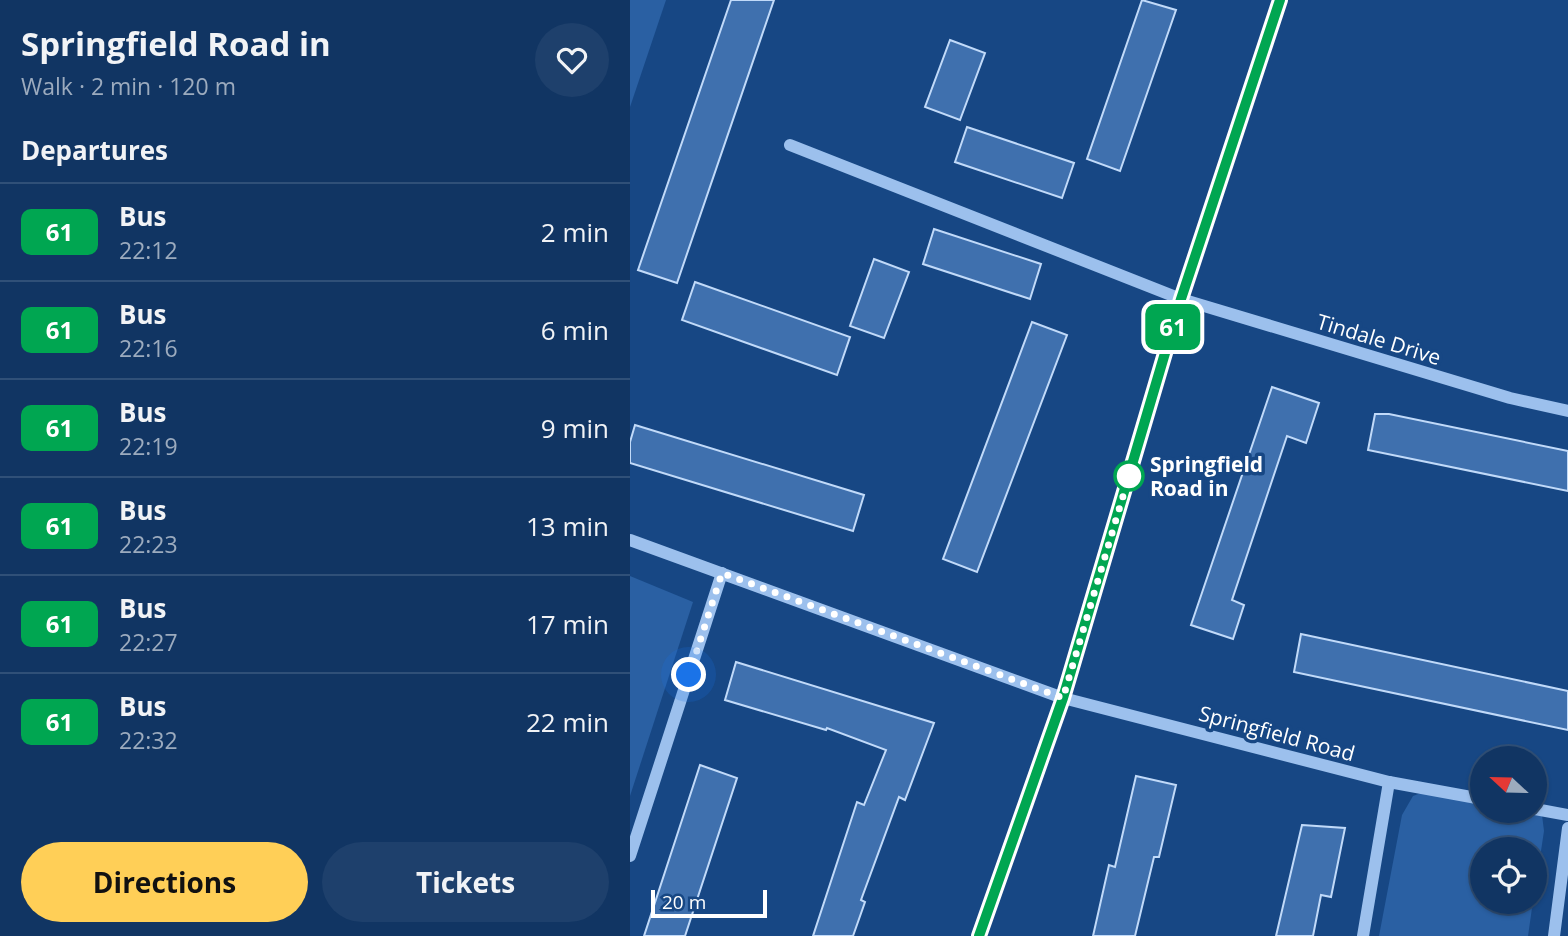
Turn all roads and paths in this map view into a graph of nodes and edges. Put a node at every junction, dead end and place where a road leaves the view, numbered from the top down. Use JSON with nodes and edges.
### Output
{"nodes":[{"id":1,"x":1280,"y":0,"type":"edge"},
{"id":2,"x":790,"y":145,"type":"dead end"},
{"id":3,"x":1181,"y":299,"type":"junction"},
{"id":4,"x":1568,"y":411,"type":"edge"},
{"id":5,"x":630,"y":540,"type":"edge"},
{"id":6,"x":722,"y":573,"type":"junction"},
{"id":7,"x":1063,"y":698,"type":"junction"},
{"id":8,"x":1389,"y":782,"type":"junction"},
{"id":9,"x":1470,"y":797,"type":"edge"},
{"id":10,"x":1547,"y":811,"type":"edge"},
{"id":11,"x":1568,"y":815,"type":"edge"},
{"id":12,"x":1568,"y":828,"type":"edge"},
{"id":13,"x":630,"y":856,"type":"edge"},
{"id":14,"x":979,"y":936,"type":"edge"},
{"id":15,"x":1363,"y":936,"type":"edge"},
{"id":16,"x":1554,"y":936,"type":"edge"}],
"edges":[{"from":1,"to":3,"type":"street"},
{"from":2,"to":3,"type":"street","name":"Tindale Drive"},
{"from":3,"to":4,"type":"street","name":"Tindale Drive"},
{"from":3,"to":7,"type":"street"},
{"from":5,"to":6,"type":"street","name":"Springfield Road"},
{"from":6,"to":7,"type":"street","name":"Springfield Road"},
{"from":6,"to":13,"type":"street"},
{"from":7,"to":8,"type":"street","name":"Springfield Road"},
{"from":7,"to":14,"type":"street"},
{"from":8,"to":9,"type":"street","name":"Springfield Road"},
{"from":8,"to":15,"type":"street"},
{"from":10,"to":11,"type":"street"},
{"from":12,"to":16,"type":"street"}]}
